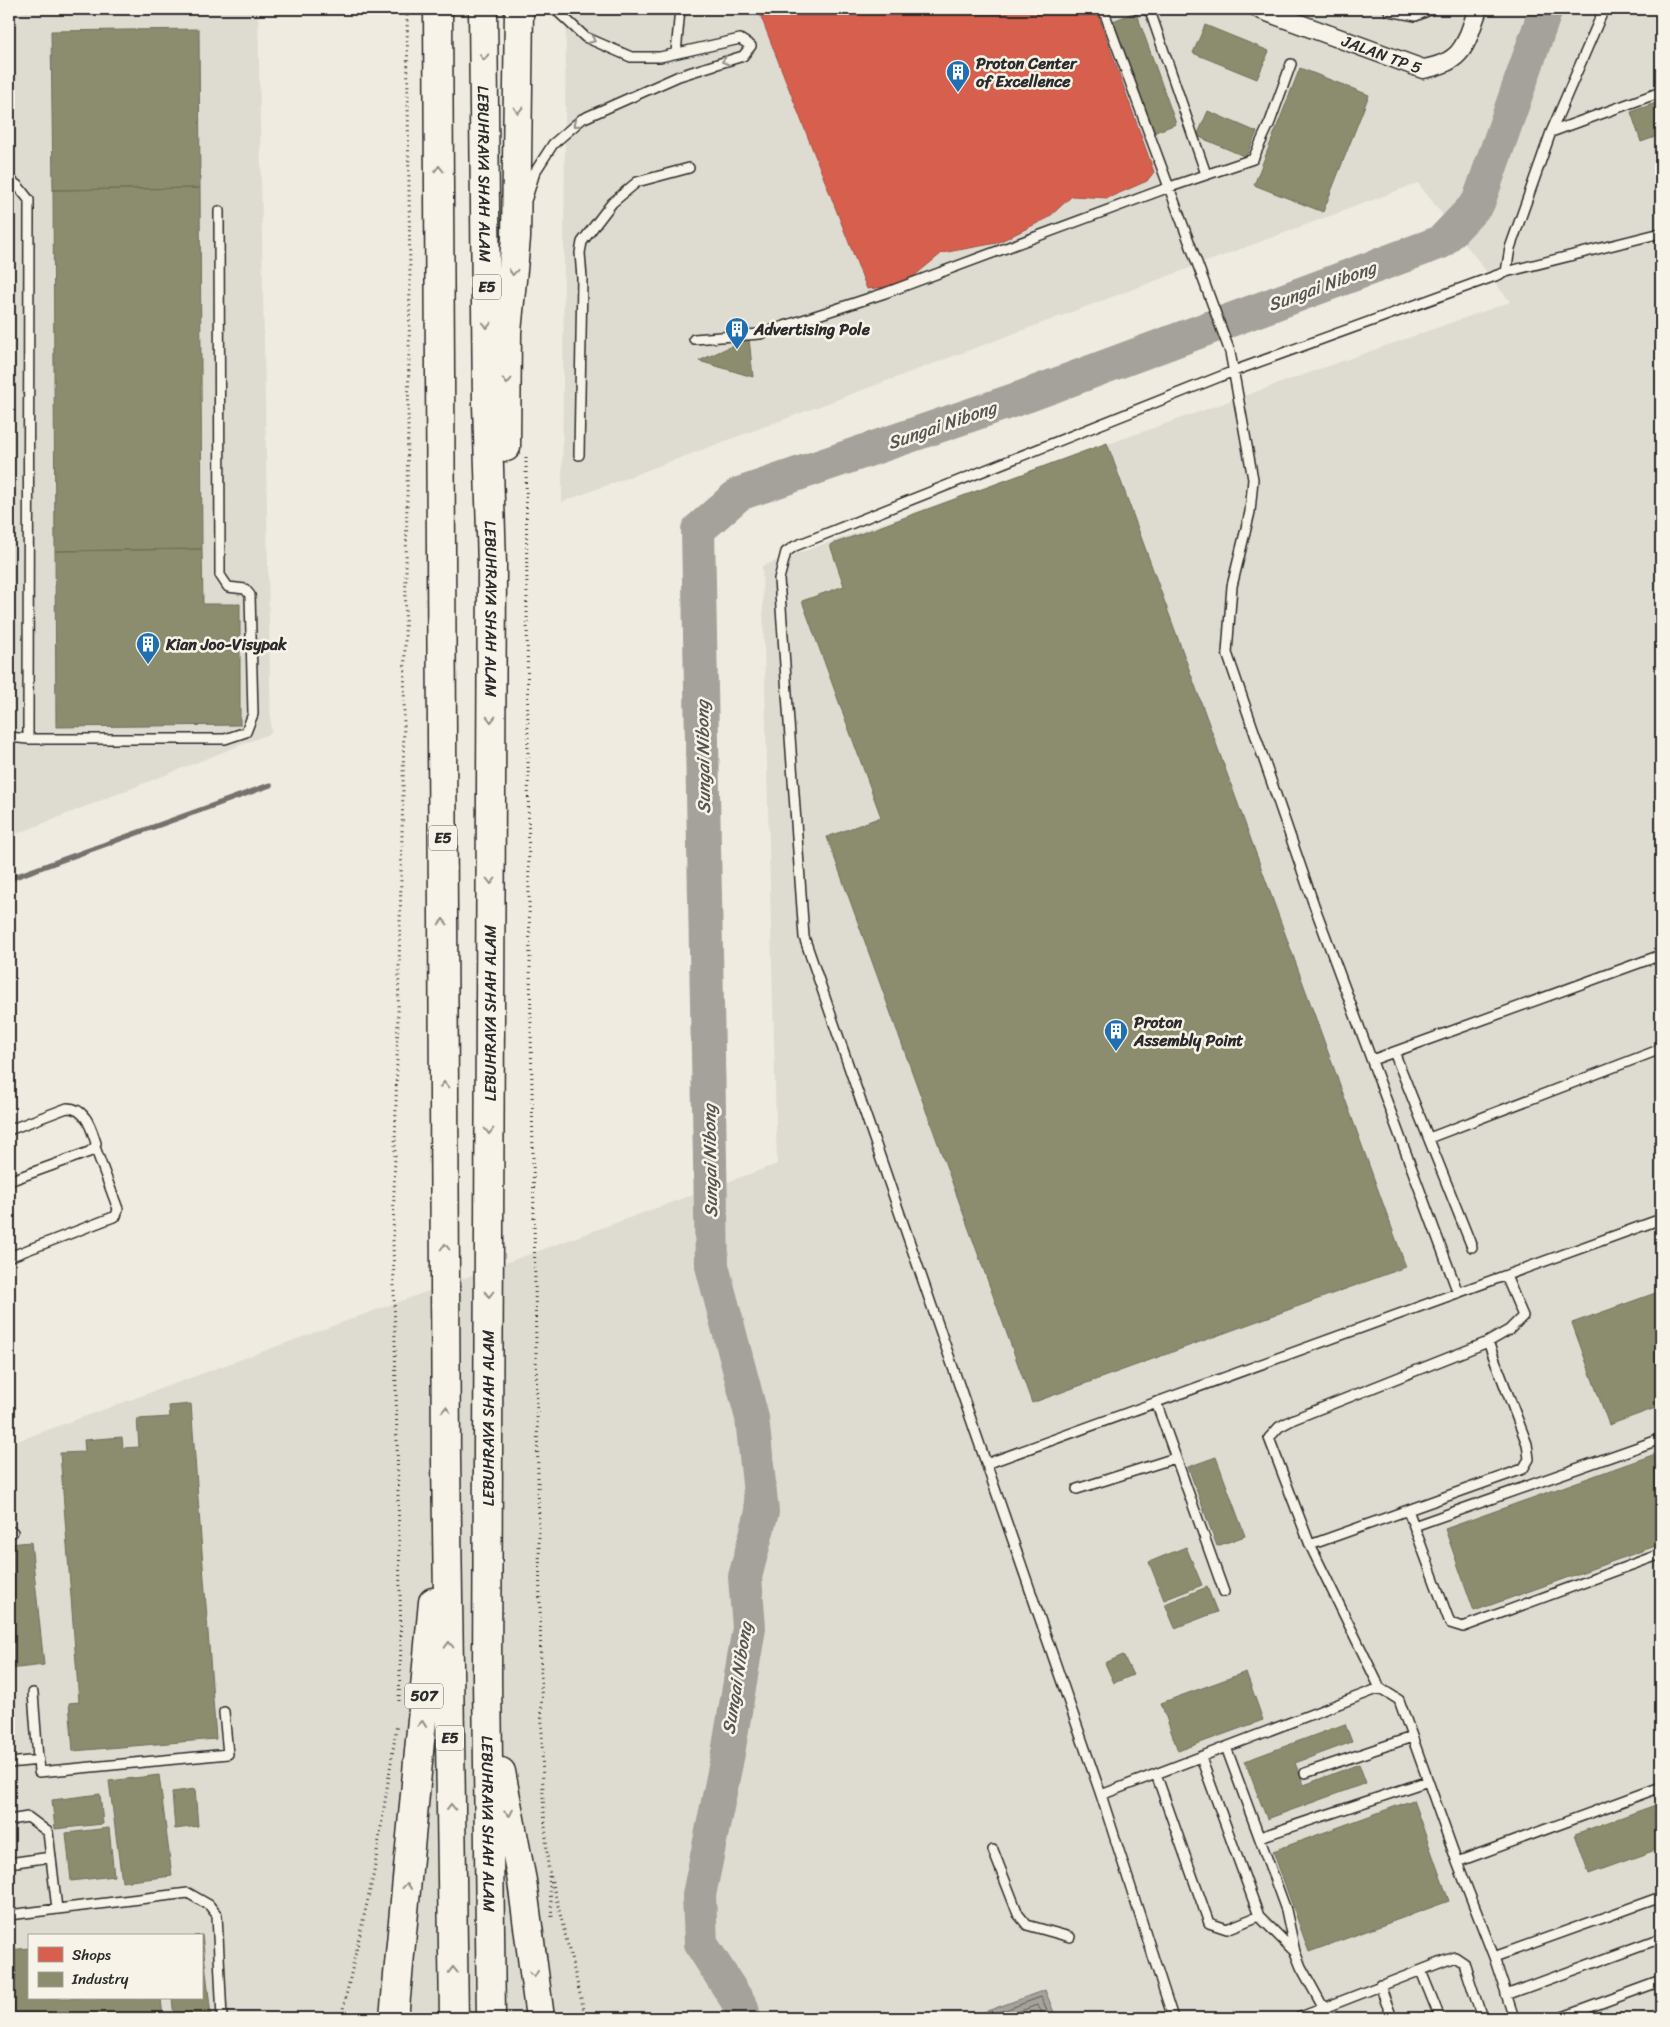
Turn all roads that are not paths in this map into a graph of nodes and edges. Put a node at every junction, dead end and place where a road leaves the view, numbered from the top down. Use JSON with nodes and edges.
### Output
{"nodes":[{"id":1,"x":438,"y":9,"type":"edge"},
{"id":2,"x":483,"y":9,"type":"edge"},
{"id":3,"x":519,"y":9,"type":"edge"},
{"id":4,"x":555,"y":9,"type":"edge"},
{"id":5,"x":680,"y":9,"type":"edge"},
{"id":6,"x":1103,"y":9,"type":"edge"},
{"id":7,"x":1144,"y":9,"type":"edge"},
{"id":8,"x":1259,"y":9,"type":"edge"},
{"id":9,"x":1432,"y":9,"type":"edge"},
{"id":10,"x":1478,"y":9,"type":"edge"},
{"id":11,"x":1604,"y":9,"type":"edge"},
{"id":12,"x":1389,"y":11,"type":"dead end"},
{"id":13,"x":676,"y":53,"type":"junction"},
{"id":14,"x":1291,"y":64,"type":"dead end"},
{"id":15,"x":1661,"y":92,"type":"edge"},
{"id":16,"x":1551,"y":132,"type":"junction"},
{"id":17,"x":689,"y":168,"type":"dead end"},
{"id":18,"x":1206,"y":174,"type":"junction"},
{"id":19,"x":9,"y":179,"type":"edge"},
{"id":20,"x":1168,"y":188,"type":"junction"},
{"id":21,"x":219,"y":211,"type":"dead end"},
{"id":22,"x":1661,"y":233,"type":"edge"},
{"id":23,"x":516,"y":238,"type":"junction"},
{"id":24,"x":1506,"y":272,"type":"junction"},
{"id":25,"x":694,"y":339,"type":"dead end"},
{"id":26,"x":1234,"y":371,"type":"junction"},
{"id":27,"x":579,"y":455,"type":"dead end"},
{"id":28,"x":492,"y":565,"type":"junction"},
{"id":29,"x":9,"y":737,"type":"edge"},
{"id":30,"x":28,"y":739,"type":"junction"},
{"id":31,"x":1661,"y":955,"type":"edge"},
{"id":32,"x":1661,"y":1049,"type":"edge"},
{"id":33,"x":1394,"y":1052,"type":"junction"},
{"id":34,"x":1372,"y":1060,"type":"junction"},
{"id":35,"x":9,"y":1130,"type":"edge"},
{"id":36,"x":1429,"y":1138,"type":"junction"},
{"id":37,"x":95,"y":1147,"type":"junction"},
{"id":38,"x":9,"y":1181,"type":"edge"},
{"id":39,"x":1661,"y":1220,"type":"edge"},
{"id":40,"x":1472,"y":1247,"type":"dead end"},
{"id":41,"x":9,"y":1257,"type":"edge"},
{"id":42,"x":1506,"y":1276,"type":"junction"},
{"id":43,"x":1458,"y":1293,"type":"junction"},
{"id":44,"x":1488,"y":1342,"type":"junction"},
{"id":45,"x":1156,"y":1402,"type":"junction"},
{"id":46,"x":1661,"y":1439,"type":"edge"},
{"id":47,"x":446,"y":1458,"type":"junction"},
{"id":48,"x":1175,"y":1458,"type":"junction"},
{"id":49,"x":986,"y":1464,"type":"junction"},
{"id":50,"x":1077,"y":1489,"type":"dead end"},
{"id":51,"x":1408,"y":1510,"type":"junction"},
{"id":52,"x":1414,"y":1526,"type":"junction"},
{"id":53,"x":1310,"y":1545,"type":"junction"},
{"id":54,"x":1661,"y":1554,"type":"edge"},
{"id":55,"x":1224,"y":1592,"type":"dead end"},
{"id":56,"x":1380,"y":1688,"type":"junction"},
{"id":57,"x":33,"y":1693,"type":"dead end"},
{"id":58,"x":487,"y":1696,"type":"junction"},
{"id":59,"x":224,"y":1712,"type":"dead end"},
{"id":60,"x":1412,"y":1737,"type":"junction"},
{"id":61,"x":1226,"y":1747,"type":"junction"},
{"id":62,"x":1201,"y":1758,"type":"junction"},
{"id":63,"x":39,"y":1760,"type":"junction"},
{"id":64,"x":9,"y":1763,"type":"edge"},
{"id":65,"x":1156,"y":1774,"type":"junction"},
{"id":66,"x":1305,"y":1774,"type":"dead end"},
{"id":67,"x":1428,"y":1780,"type":"junction"},
{"id":68,"x":1661,"y":1788,"type":"edge"},
{"id":69,"x":1101,"y":1795,"type":"junction"},
{"id":70,"x":9,"y":1820,"type":"edge"},
{"id":71,"x":1260,"y":1837,"type":"junction"},
{"id":72,"x":994,"y":1850,"type":"dead end"},
{"id":73,"x":51,"y":1857,"type":"junction"},
{"id":74,"x":1458,"y":1862,"type":"junction"},
{"id":75,"x":9,"y":1863,"type":"edge"},
{"id":76,"x":1661,"y":1898,"type":"edge"},
{"id":77,"x":57,"y":1909,"type":"junction"},
{"id":78,"x":9,"y":1915,"type":"edge"},
{"id":79,"x":1259,"y":1916,"type":"junction"},
{"id":80,"x":1070,"y":1937,"type":"dead end"},
{"id":81,"x":1661,"y":1938,"type":"edge"},
{"id":82,"x":1295,"y":1952,"type":"junction"},
{"id":83,"x":1494,"y":1956,"type":"junction"},
{"id":84,"x":1421,"y":1971,"type":"junction"},
{"id":85,"x":1661,"y":1981,"type":"edge"},
{"id":86,"x":1380,"y":1985,"type":"junction"},
{"id":87,"x":1506,"y":1995,"type":"junction"},
{"id":88,"x":1324,"y":2009,"type":"junction"},
{"id":89,"x":222,"y":2018,"type":"edge"},
{"id":90,"x":394,"y":2018,"type":"edge"},
{"id":91,"x":454,"y":2018,"type":"edge"},
{"id":92,"x":491,"y":2018,"type":"edge"},
{"id":93,"x":540,"y":2018,"type":"edge"},
{"id":94,"x":1173,"y":2018,"type":"edge"},
{"id":95,"x":1298,"y":2018,"type":"edge"},
{"id":96,"x":1329,"y":2018,"type":"edge"},
{"id":97,"x":1392,"y":2018,"type":"edge"},
{"id":98,"x":1440,"y":2018,"type":"edge"},
{"id":99,"x":1482,"y":2018,"type":"edge"},
{"id":100,"x":1514,"y":2018,"type":"edge"},
{"id":101,"x":1560,"y":2018,"type":"edge"}],
"edges":[{"from":47,"to":1,"type":"highway","number":"E5","one_way":true},
{"from":2,"to":28,"type":"highway","name":"LEBUHRAYA SHAH ALAM","number":"E5","one_way":true},
{"from":3,"to":23,"type":"highway","one_way":true},
{"from":4,"to":13,"type":"lane","one_way":true},
{"from":5,"to":13,"type":"lane"},
{"from":6,"to":20,"type":"lane"},
{"from":7,"to":18,"type":"lane"},
{"from":8,"to":10,"type":"street","name":"JALAN TP 5"},
{"from":9,"to":12,"type":"lane"},
{"from":11,"to":16,"type":"lane"},
{"from":13,"to":23,"type":"lane","one_way":true},
{"from":14,"to":18,"type":"lane"},
{"from":15,"to":16,"type":"lane"},
{"from":16,"to":24,"type":"lane"},
{"from":17,"to":27,"type":"lane"},
{"from":18,"to":20,"type":"lane"},
{"from":19,"to":30,"type":"lane"},
{"from":20,"to":25,"type":"lane"},
{"from":20,"to":26,"type":"lane"},
{"from":21,"to":30,"type":"lane"},
{"from":22,"to":24,"type":"lane"},
{"from":23,"to":28,"type":"highway","one_way":true},
{"from":24,"to":26,"type":"lane"},
{"from":26,"to":34,"type":"lane"},
{"from":26,"to":49,"type":"lane"},
{"from":28,"to":58,"type":"highway","name":"LEBUHRAYA SHAH ALAM","number":"E5","one_way":true},
{"from":29,"to":30,"type":"lane"},
{"from":31,"to":33,"type":"lane"},
{"from":32,"to":36,"type":"lane"},
{"from":33,"to":34,"type":"lane"},
{"from":33,"to":36,"type":"lane"},
{"from":34,"to":43,"type":"lane"},
{"from":35,"to":37,"type":"lane"},
{"from":36,"to":40,"type":"lane"},
{"from":37,"to":38,"type":"lane"},
{"from":37,"to":41,"type":"lane"},
{"from":39,"to":42,"type":"lane"},
{"from":42,"to":43,"type":"lane"},
{"from":42,"to":44,"type":"lane"},
{"from":43,"to":45,"type":"lane"},
{"from":44,"to":51,"type":"lane"},
{"from":44,"to":53,"type":"lane"},
{"from":45,"to":48,"type":"lane"},
{"from":45,"to":49,"type":"lane"},
{"from":46,"to":52,"type":"lane"},
{"from":90,"to":47,"type":"highway","number":"507","one_way":true},
{"from":91,"to":47,"type":"highway","number":"E5","one_way":true},
{"from":48,"to":50,"type":"lane"},
{"from":48,"to":55,"type":"lane"},
{"from":49,"to":69,"type":"lane"},
{"from":51,"to":52,"type":"lane"},
{"from":51,"to":53,"type":"lane"},
{"from":52,"to":54,"type":"lane"},
{"from":53,"to":56,"type":"lane"},
{"from":56,"to":60,"type":"lane"},
{"from":56,"to":61,"type":"lane"},
{"from":57,"to":63,"type":"lane"},
{"from":58,"to":92,"type":"highway","name":"LEBUHRAYA SHAH ALAM","number":"E5"},
{"from":58,"to":93,"type":"highway","one_way":true},
{"from":59,"to":63,"type":"lane"},
{"from":60,"to":66,"type":"lane"},
{"from":60,"to":67,"type":"lane"},
{"from":61,"to":62,"type":"lane"},
{"from":61,"to":71,"type":"lane"},
{"from":62,"to":65,"type":"lane"},
{"from":62,"to":79,"type":"lane"},
{"from":63,"to":64,"type":"lane"},
{"from":65,"to":69,"type":"lane"},
{"from":65,"to":79,"type":"lane"},
{"from":67,"to":71,"type":"lane"},
{"from":67,"to":74,"type":"lane"},
{"from":68,"to":74,"type":"lane"},
{"from":69,"to":94,"type":"lane"},
{"from":70,"to":73,"type":"lane"},
{"from":71,"to":82,"type":"lane"},
{"from":72,"to":80,"type":"lane"},
{"from":73,"to":75,"type":"lane"},
{"from":73,"to":77,"type":"lane"},
{"from":74,"to":83,"type":"lane"},
{"from":76,"to":83,"type":"lane"},
{"from":77,"to":78,"type":"lane"},
{"from":77,"to":89,"type":"lane"},
{"from":79,"to":82,"type":"lane"},
{"from":81,"to":87,"type":"lane"},
{"from":82,"to":88,"type":"lane"},
{"from":83,"to":87,"type":"lane"},
{"from":84,"to":86,"type":"lane"},
{"from":84,"to":98,"type":"lane"},
{"from":84,"to":99,"type":"lane"},
{"from":85,"to":101,"type":"lane"},
{"from":86,"to":88,"type":"lane"},
{"from":86,"to":97,"type":"lane"},
{"from":87,"to":100,"type":"lane"},
{"from":88,"to":95,"type":"lane"},
{"from":88,"to":96,"type":"lane"}]}
